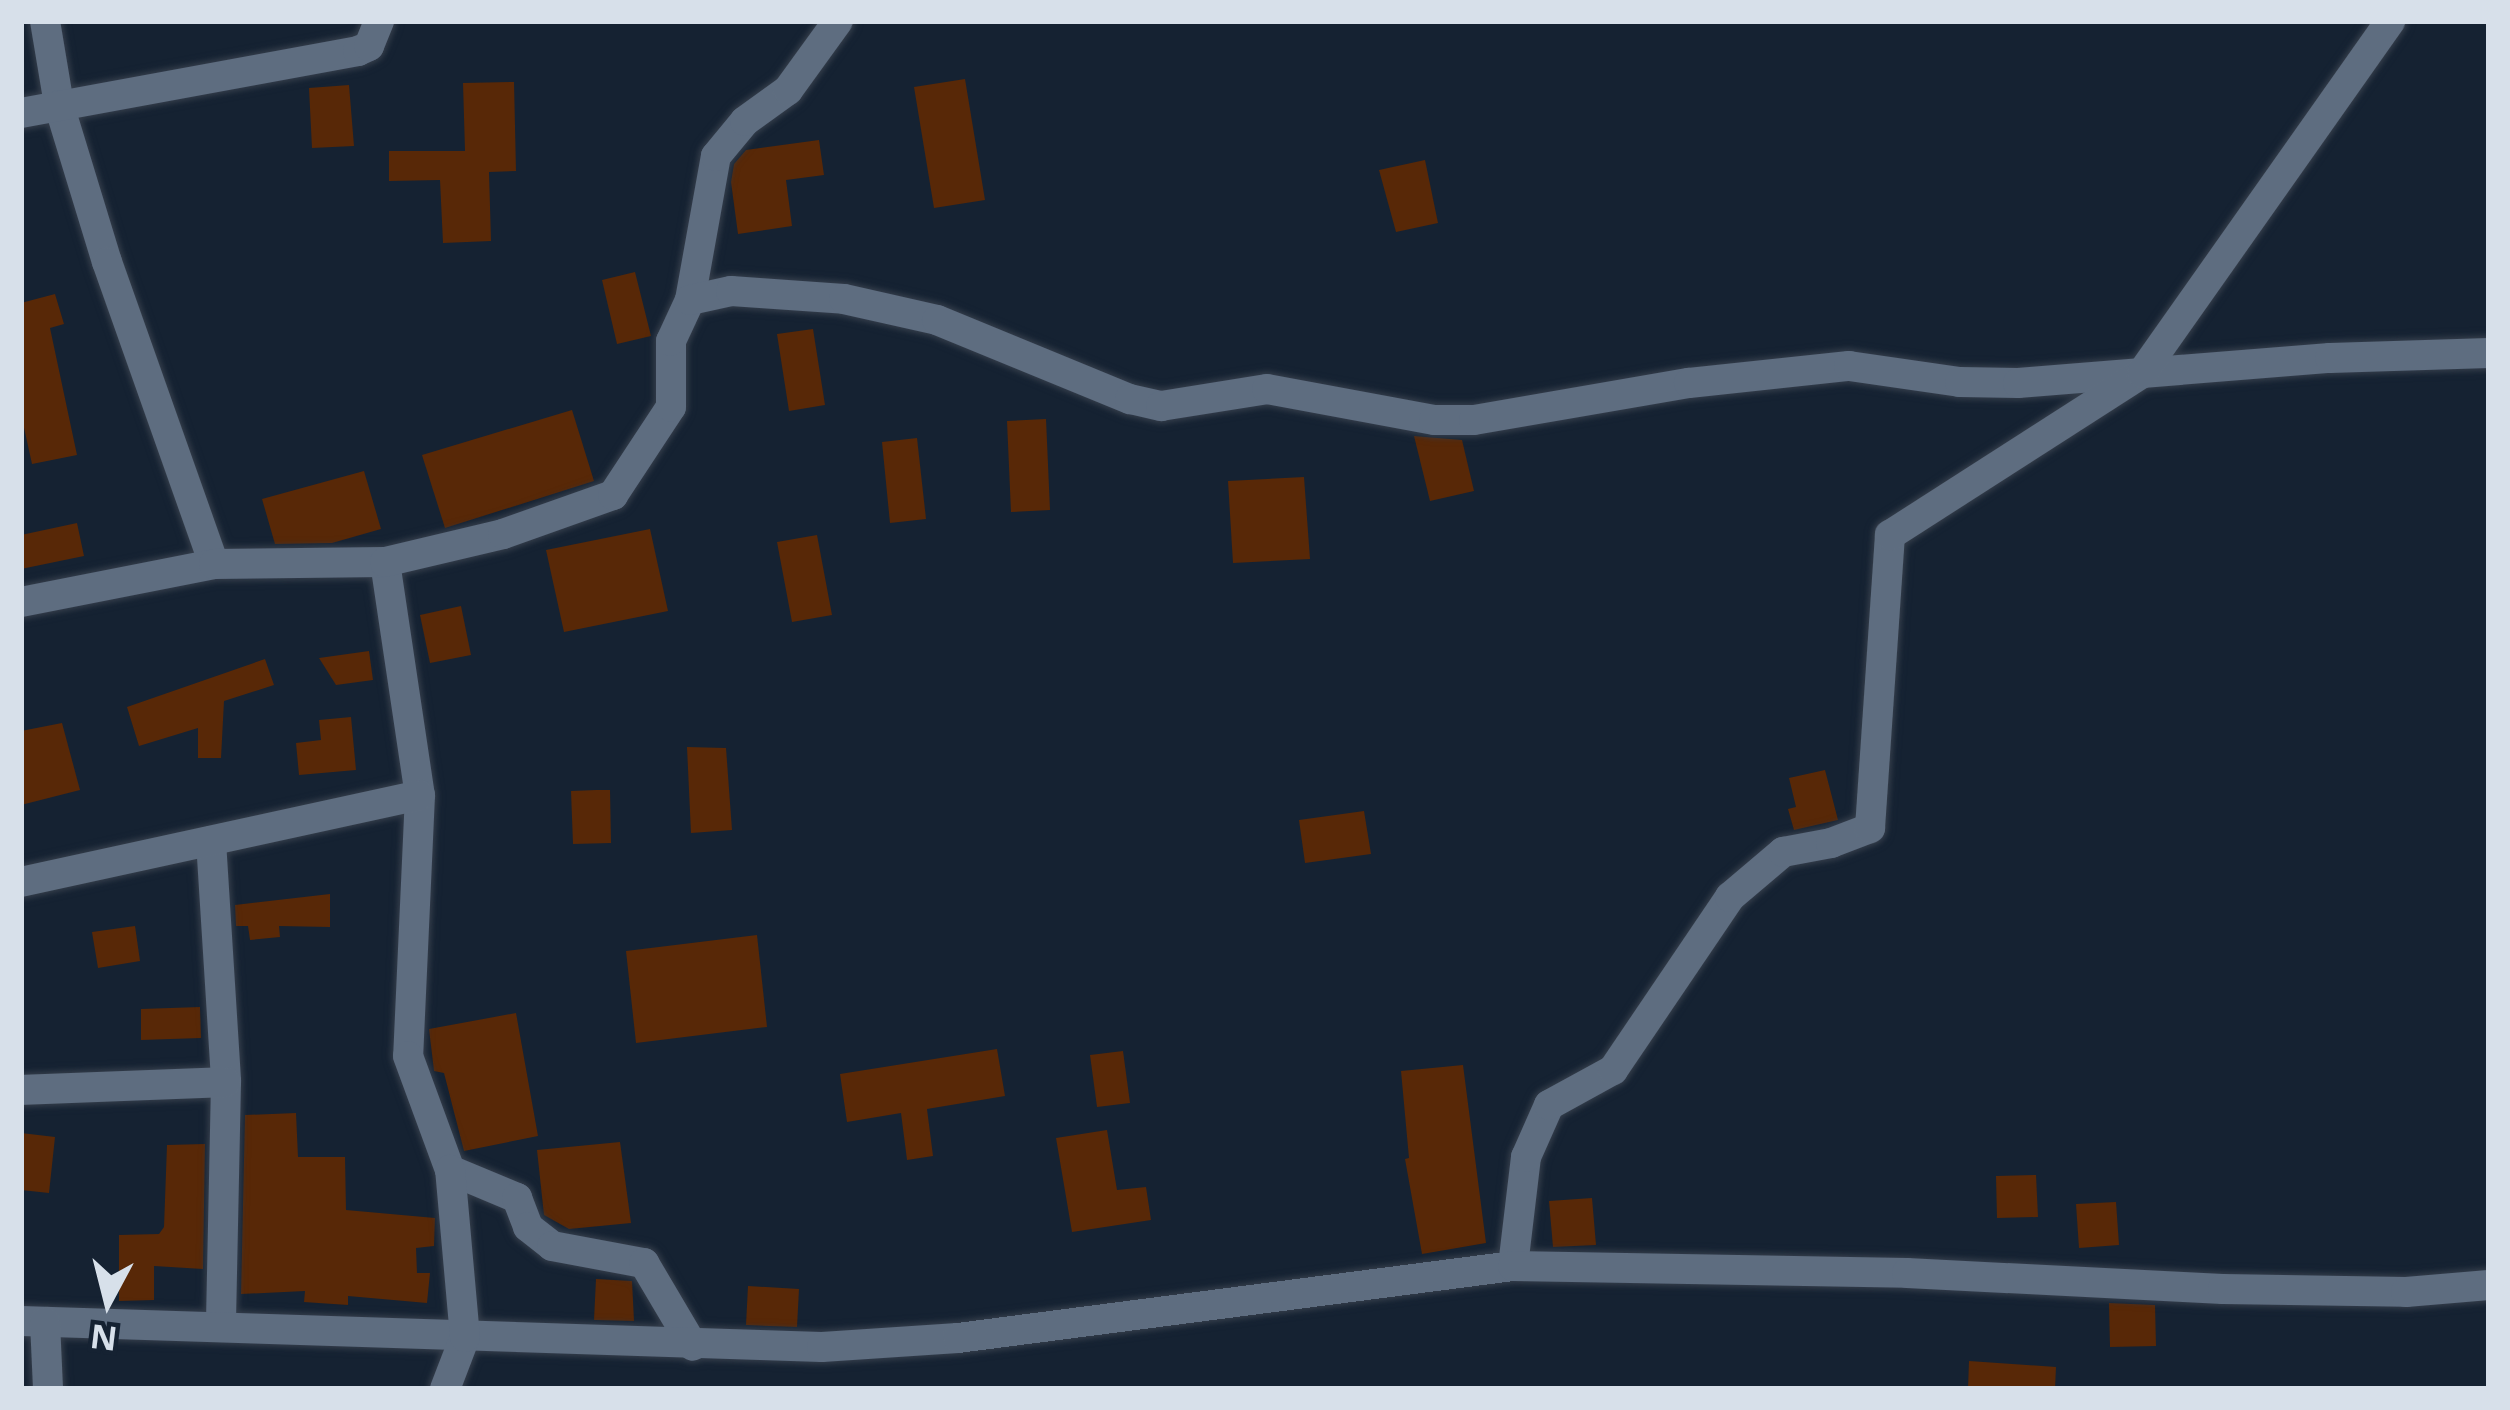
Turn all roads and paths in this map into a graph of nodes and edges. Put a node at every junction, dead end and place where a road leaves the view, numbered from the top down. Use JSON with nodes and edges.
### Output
{"nodes":[{"id":1,"x":45,"y":21,"type":"edge"},
{"id":2,"x":379,"y":21,"type":"edge"},
{"id":3,"x":838,"y":21,"type":"edge"},
{"id":4,"x":2390,"y":21,"type":"edge"},
{"id":5,"x":59,"y":105,"type":"junction"},
{"id":6,"x":21,"y":113,"type":"edge"},
{"id":7,"x":689,"y":300,"type":"junction"},
{"id":8,"x":2489,"y":352,"type":"edge"},
{"id":9,"x":2142,"y":374,"type":"junction"},
{"id":10,"x":385,"y":562,"type":"junction"},
{"id":11,"x":214,"y":564,"type":"junction"},
{"id":12,"x":21,"y":602,"type":"edge"},
{"id":13,"x":420,"y":795,"type":"junction"},
{"id":14,"x":211,"y":841,"type":"junction"},
{"id":15,"x":21,"y":882,"type":"edge"},
{"id":16,"x":226,"y":1082,"type":"junction"},
{"id":17,"x":21,"y":1090,"type":"edge"},
{"id":18,"x":450,"y":1170,"type":"junction"},
{"id":19,"x":1513,"y":1266,"type":"junction"},
{"id":20,"x":2489,"y":1286,"type":"edge"},
{"id":21,"x":33,"y":1322,"type":"edge"},
{"id":22,"x":220,"y":1326,"type":"junction"},
{"id":23,"x":465,"y":1337,"type":"junction"},
{"id":24,"x":693,"y":1346,"type":"junction"},
{"id":25,"x":48,"y":1389,"type":"edge"},
{"id":26,"x":446,"y":1389,"type":"edge"}],
"edges":[{"from":1,"to":5,"type":"street"},
{"from":2,"to":5,"type":"street"},
{"from":3,"to":7,"type":"street"},
{"from":4,"to":9,"type":"street"},
{"from":5,"to":6,"type":"street"},
{"from":5,"to":11,"type":"street"},
{"from":7,"to":9,"type":"street"},
{"from":7,"to":10,"type":"street"},
{"from":8,"to":9,"type":"street"},
{"from":9,"to":19,"type":"street"},
{"from":10,"to":11,"type":"street"},
{"from":10,"to":13,"type":"street"},
{"from":11,"to":12,"type":"street"},
{"from":13,"to":14,"type":"street"},
{"from":13,"to":18,"type":"street"},
{"from":14,"to":15,"type":"street"},
{"from":14,"to":16,"type":"street"},
{"from":16,"to":17,"type":"street"},
{"from":16,"to":22,"type":"street"},
{"from":18,"to":23,"type":"street"},
{"from":18,"to":24,"type":"street"},
{"from":19,"to":20,"type":"street"},
{"from":19,"to":24,"type":"street"},
{"from":21,"to":22,"type":"street"},
{"from":21,"to":25,"type":"street"},
{"from":22,"to":23,"type":"street"},
{"from":23,"to":24,"type":"street"},
{"from":23,"to":26,"type":"street"}]}
